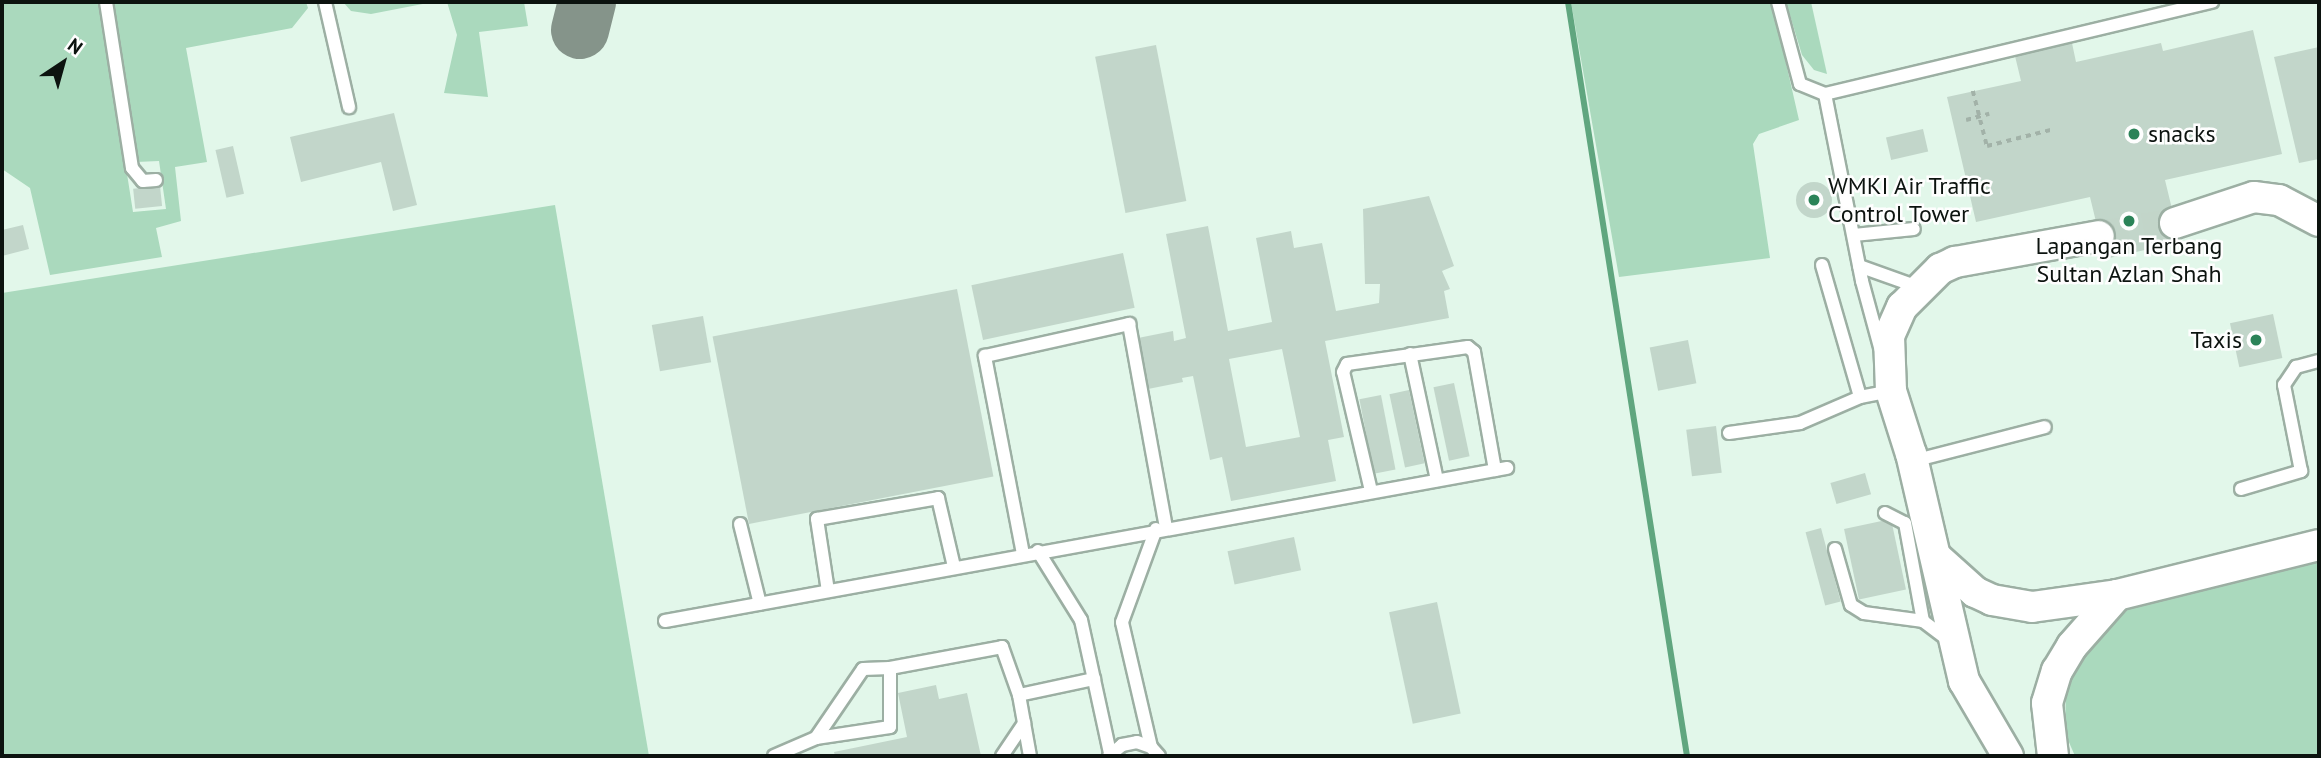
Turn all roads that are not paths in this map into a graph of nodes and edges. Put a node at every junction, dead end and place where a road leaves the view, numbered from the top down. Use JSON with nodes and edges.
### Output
{"nodes":[{"id":1,"x":106,"y":2,"type":"edge"},
{"id":2,"x":325,"y":2,"type":"edge"},
{"id":3,"x":1778,"y":2,"type":"edge"},
{"id":4,"x":2212,"y":2,"type":"edge"},
{"id":5,"x":1825,"y":93,"type":"junction"},
{"id":6,"x":349,"y":107,"type":"dead end"},
{"id":7,"x":156,"y":180,"type":"dead end"},
{"id":8,"x":2319,"y":221,"type":"edge"},
{"id":9,"x":2184,"y":225,"type":"tunnel mouth"},
{"id":10,"x":1914,"y":229,"type":"dead end"},
{"id":11,"x":1854,"y":235,"type":"junction"},
{"id":12,"x":2102,"y":246,"type":"tunnel mouth"},
{"id":13,"x":1822,"y":265,"type":"dead end"},
{"id":14,"x":1859,"y":266,"type":"junction"},
{"id":15,"x":1918,"y":287,"type":"junction"},
{"id":16,"x":1410,"y":354,"type":"junction"},
{"id":17,"x":2319,"y":361,"type":"edge"},
{"id":18,"x":1889,"y":377,"type":"junction"},
{"id":19,"x":1860,"y":397,"type":"junction"},
{"id":20,"x":2045,"y":427,"type":"dead end"},
{"id":21,"x":1729,"y":433,"type":"dead end"},
{"id":22,"x":1912,"y":461,"type":"junction"},
{"id":23,"x":1437,"y":480,"type":"junction"},
{"id":24,"x":2241,"y":489,"type":"dead end"},
{"id":25,"x":1371,"y":491,"type":"junction"},
{"id":26,"x":1885,"y":513,"type":"dead end"},
{"id":27,"x":740,"y":524,"type":"dead end"},
{"id":28,"x":1161,"y":528,"type":"junction"},
{"id":29,"x":2319,"y":545,"type":"edge"},
{"id":30,"x":1835,"y":549,"type":"dead end"},
{"id":31,"x":1038,"y":551,"type":"junction"},
{"id":32,"x":1023,"y":554,"type":"junction"},
{"id":33,"x":1936,"y":558,"type":"junction"},
{"id":34,"x":954,"y":567,"type":"junction"},
{"id":35,"x":828,"y":591,"type":"junction"},
{"id":36,"x":2117,"y":595,"type":"junction"},
{"id":37,"x":760,"y":604,"type":"junction"},
{"id":38,"x":665,"y":621,"type":"dead end"},
{"id":39,"x":1923,"y":621,"type":"junction"},
{"id":40,"x":1957,"y":646,"type":"junction"},
{"id":41,"x":890,"y":668,"type":"junction"},
{"id":42,"x":1094,"y":680,"type":"junction"},
{"id":43,"x":1019,"y":695,"type":"junction"},
{"id":44,"x":1024,"y":723,"type":"junction"},
{"id":45,"x":816,"y":738,"type":"junction"},
{"id":46,"x":1155,"y":751,"type":"edge"},
{"id":47,"x":1110,"y":755,"type":"edge"},
{"id":48,"x":774,"y":756,"type":"edge"},
{"id":49,"x":1002,"y":756,"type":"edge"},
{"id":50,"x":1030,"y":756,"type":"edge"},
{"id":51,"x":2008,"y":756,"type":"edge"},
{"id":52,"x":2053,"y":756,"type":"edge"}],
"edges":[{"from":1,"to":7,"type":"lane"},
{"from":2,"to":6,"type":"lane"},
{"from":3,"to":5,"type":"lane"},
{"from":4,"to":5,"type":"lane"},
{"from":5,"to":11,"type":"lane"},
{"from":8,"to":9,"type":"street"},
{"from":10,"to":11,"type":"lane"},
{"from":11,"to":14,"type":"lane"},
{"from":12,"to":15,"type":"street"},
{"from":13,"to":19,"type":"lane"},
{"from":14,"to":15,"type":"lane"},
{"from":14,"to":18,"type":"lane"},
{"from":15,"to":18,"type":"street"},
{"from":16,"to":23,"type":"lane"},
{"from":16,"to":23,"type":"lane"},
{"from":16,"to":25,"type":"lane"},
{"from":17,"to":24,"type":"lane"},
{"from":18,"to":19,"type":"lane"},
{"from":18,"to":22,"type":"street"},
{"from":19,"to":21,"type":"lane"},
{"from":20,"to":22,"type":"lane"},
{"from":22,"to":33,"type":"street"},
{"from":23,"to":25,"type":"lane"},
{"from":25,"to":28,"type":"lane"},
{"from":26,"to":39,"type":"lane"},
{"from":27,"to":37,"type":"lane"},
{"from":28,"to":31,"type":"lane"},
{"from":28,"to":32,"type":"lane"},
{"from":28,"to":46,"type":"lane"},
{"from":29,"to":36,"type":"street"},
{"from":30,"to":39,"type":"lane"},
{"from":31,"to":32,"type":"lane"},
{"from":31,"to":42,"type":"lane"},
{"from":32,"to":34,"type":"lane"},
{"from":33,"to":36,"type":"street"},
{"from":33,"to":40,"type":"street"},
{"from":34,"to":35,"type":"lane"},
{"from":34,"to":35,"type":"lane"},
{"from":35,"to":37,"type":"lane"},
{"from":36,"to":52,"type":"street"},
{"from":37,"to":38,"type":"lane"},
{"from":39,"to":40,"type":"lane"},
{"from":40,"to":51,"type":"street"},
{"from":41,"to":43,"type":"lane"},
{"from":41,"to":45,"type":"lane"},
{"from":41,"to":45,"type":"lane"},
{"from":42,"to":43,"type":"lane"},
{"from":42,"to":47,"type":"lane"},
{"from":43,"to":44,"type":"lane"},
{"from":44,"to":49,"type":"lane"},
{"from":44,"to":50,"type":"lane"},
{"from":45,"to":48,"type":"lane"},
{"from":46,"to":47,"type":"lane"}]}
